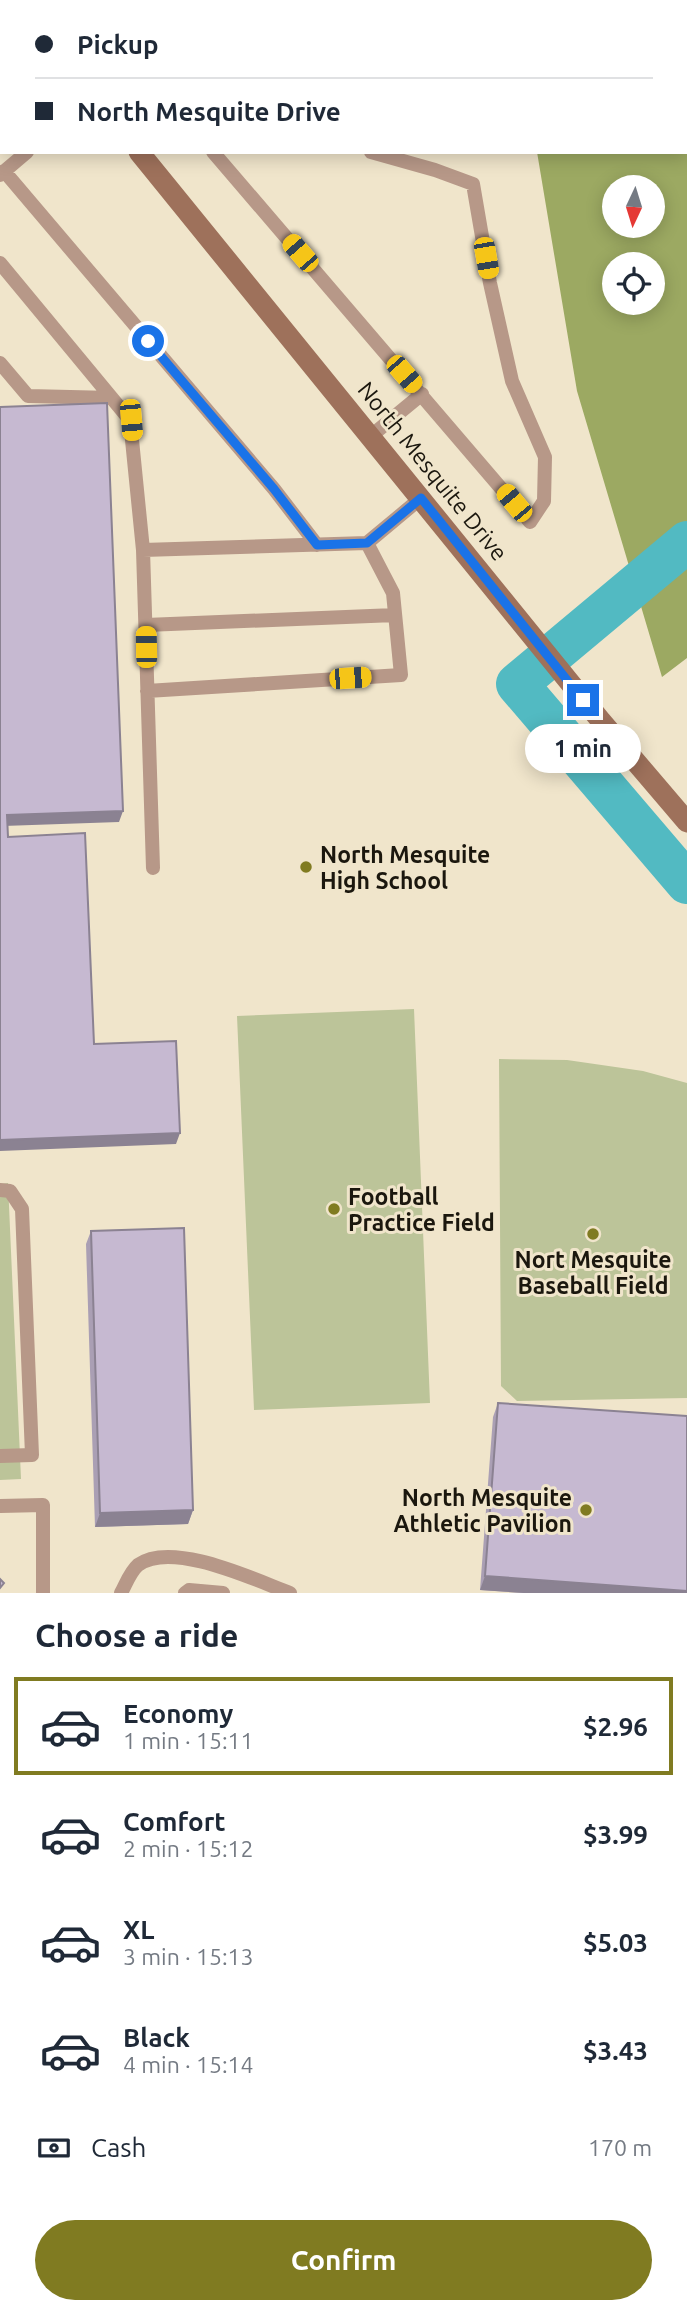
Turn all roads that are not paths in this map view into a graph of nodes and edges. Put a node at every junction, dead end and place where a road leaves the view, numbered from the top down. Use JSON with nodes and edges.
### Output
{"nodes":[{"id":1,"x":25,"y":154,"type":"edge"},
{"id":2,"x":141,"y":154,"type":"edge"},
{"id":3,"x":215,"y":154,"type":"edge"},
{"id":4,"x":378,"y":154,"type":"edge"},
{"id":5,"x":2,"y":173,"type":"edge"},
{"id":6,"x":0,"y":263,"type":"edge"},
{"id":7,"x":0,"y":363,"type":"edge"},
{"id":8,"x":422,"y":394,"type":"junction"},
{"id":9,"x":112,"y":398,"type":"junction"},
{"id":10,"x":371,"y":436,"type":"junction"},
{"id":11,"x":421,"y":498,"type":"junction"},
{"id":12,"x":367,"y":543,"type":"junction"},
{"id":13,"x":317,"y":545,"type":"junction"},
{"id":14,"x":144,"y":550,"type":"junction"},
{"id":15,"x":395,"y":615,"type":"junction"},
{"id":16,"x":146,"y":625,"type":"junction"},
{"id":17,"x":147,"y":691,"type":"junction"},
{"id":18,"x":687,"y":822,"type":"edge"},
{"id":19,"x":153,"y":868,"type":"dead end"},
{"id":20,"x":0,"y":1190,"type":"edge"},
{"id":21,"x":0,"y":1456,"type":"edge"},
{"id":22,"x":0,"y":1506,"type":"edge"},
{"id":23,"x":43,"y":1593,"type":"edge"},
{"id":24,"x":121,"y":1593,"type":"edge"},
{"id":25,"x":185,"y":1593,"type":"edge"},
{"id":26,"x":223,"y":1593,"type":"edge"},
{"id":27,"x":290,"y":1593,"type":"edge"}],
"edges":[{"from":1,"to":5,"type":"lane"},
{"from":2,"to":10,"type":"street","name":"North Mesquite Drive"},
{"from":3,"to":8,"type":"lane"},
{"from":4,"to":8,"type":"lane"},
{"from":5,"to":13,"type":"lane"},
{"from":6,"to":9,"type":"lane"},
{"from":7,"to":9,"type":"lane"},
{"from":8,"to":10,"type":"lane"},
{"from":9,"to":14,"type":"lane"},
{"from":10,"to":11,"type":"street","name":"North Mesquite Drive"},
{"from":11,"to":12,"type":"lane"},
{"from":11,"to":18,"type":"street","name":"North Mesquite Drive"},
{"from":12,"to":13,"type":"lane"},
{"from":12,"to":15,"type":"lane"},
{"from":13,"to":14,"type":"lane"},
{"from":14,"to":16,"type":"lane"},
{"from":15,"to":16,"type":"lane"},
{"from":15,"to":17,"type":"lane"},
{"from":16,"to":17,"type":"lane"},
{"from":17,"to":19,"type":"lane"},
{"from":20,"to":21,"type":"lane"},
{"from":22,"to":23,"type":"lane"},
{"from":24,"to":27,"type":"lane"},
{"from":25,"to":26,"type":"lane"}]}
